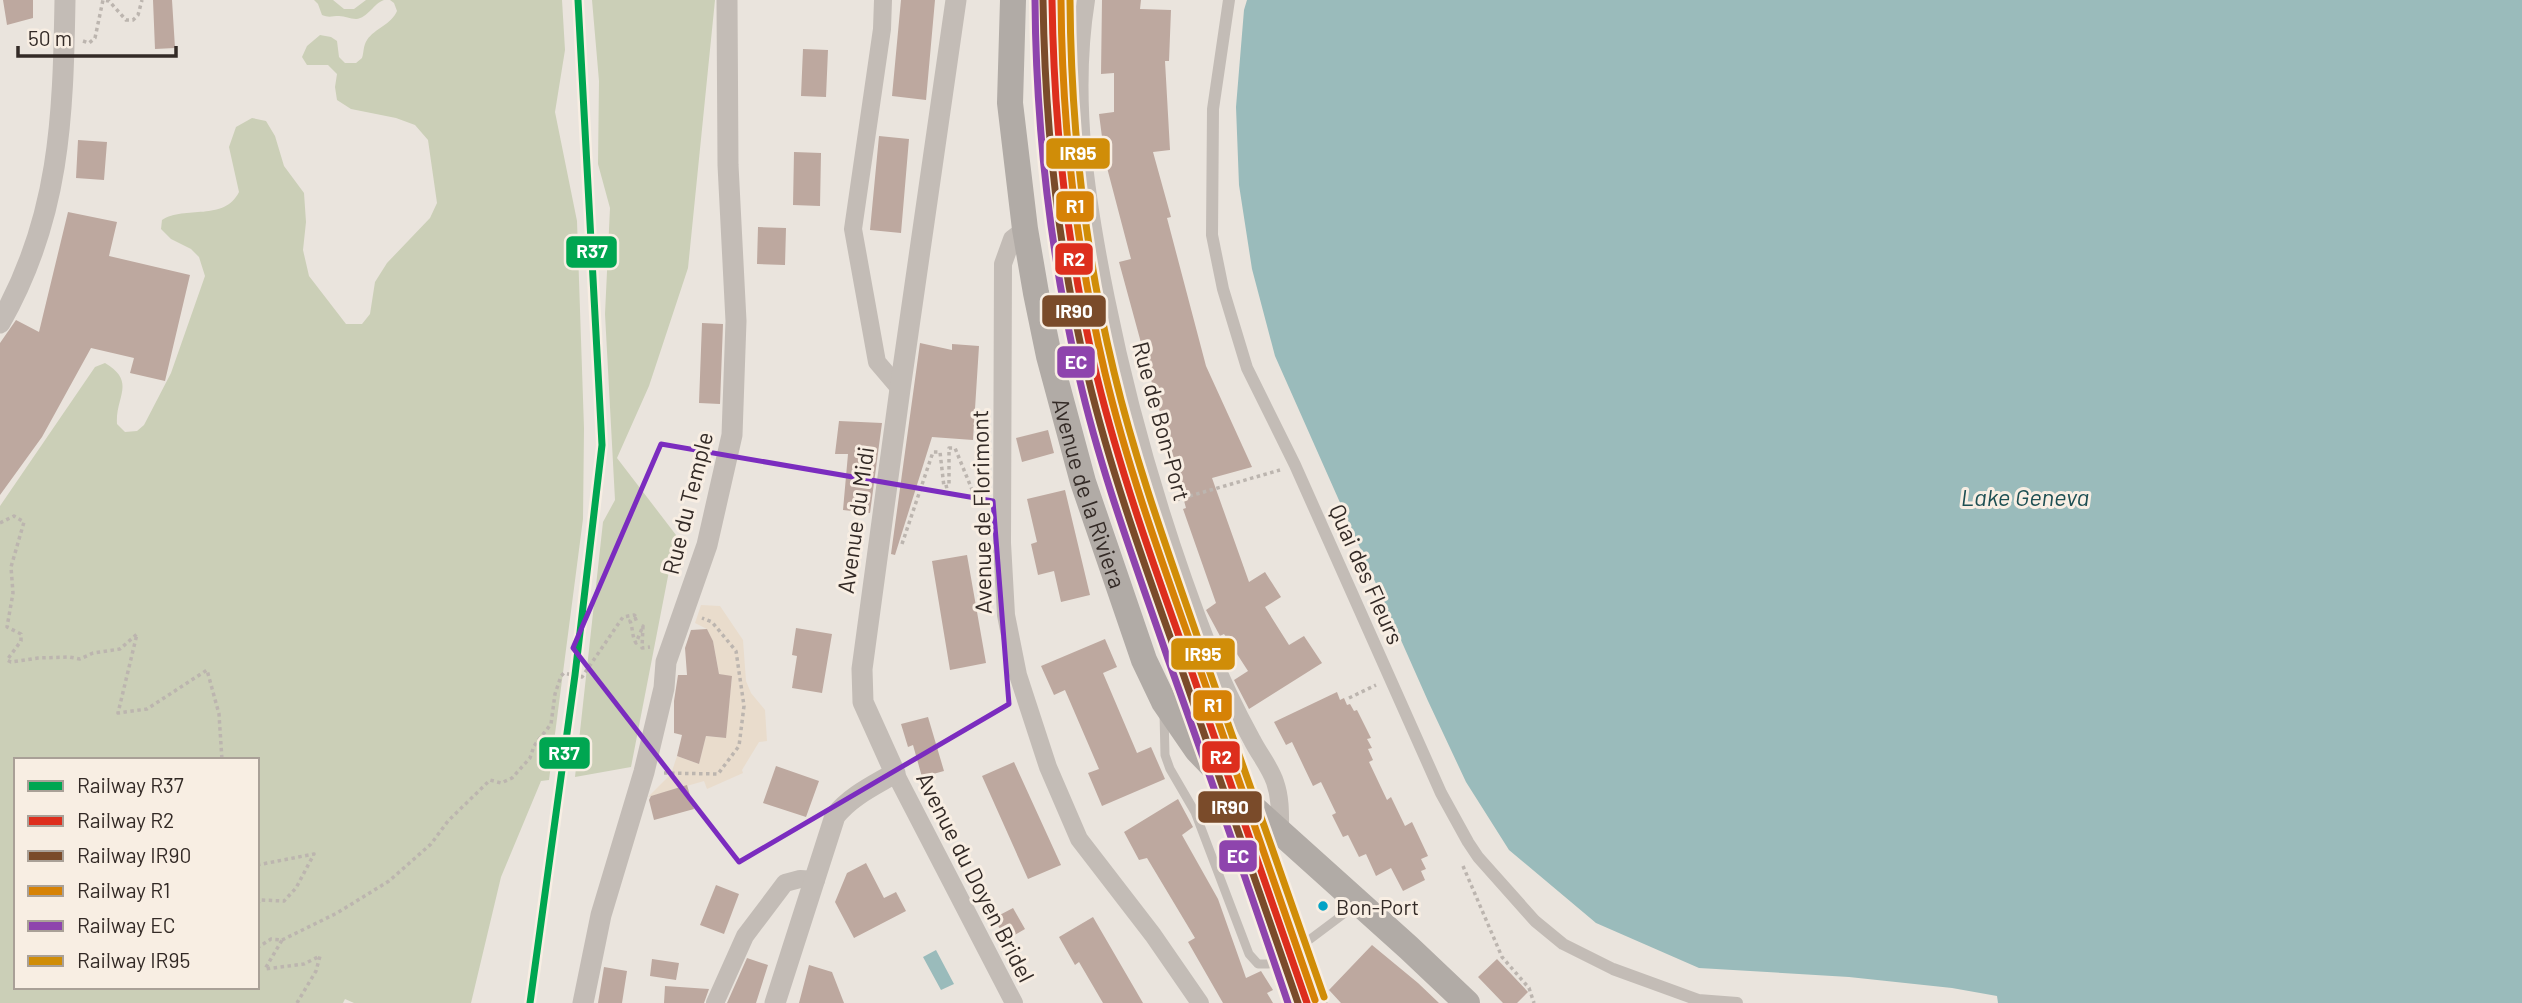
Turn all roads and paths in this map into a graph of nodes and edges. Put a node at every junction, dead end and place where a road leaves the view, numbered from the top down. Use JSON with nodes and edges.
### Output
{"nodes":[{"id":1,"x":65,"y":0,"type":"edge"},
{"id":2,"x":142,"y":0,"type":"edge"},
{"id":3,"x":727,"y":0,"type":"edge"},
{"id":4,"x":883,"y":0,"type":"edge"},
{"id":5,"x":956,"y":0,"type":"edge"},
{"id":6,"x":1013,"y":0,"type":"edge"},
{"id":7,"x":1086,"y":0,"type":"edge"},
{"id":8,"x":1229,"y":0,"type":"edge"},
{"id":9,"x":76,"y":35,"type":"dead end"},
{"id":10,"x":1025,"y":229,"type":"junction"},
{"id":11,"x":0,"y":323,"type":"edge"},
{"id":12,"x":900,"y":389,"type":"junction"},
{"id":13,"x":1270,"y":473,"type":"dead end"},
{"id":14,"x":1159,"y":505,"type":"junction"},
{"id":15,"x":1003,"y":512,"type":"junction"},
{"id":16,"x":0,"y":523,"type":"edge"},
{"id":17,"x":901,"y":547,"type":"dead end"},
{"id":18,"x":684,"y":614,"type":"junction"},
{"id":19,"x":653,"y":654,"type":"dead end"},
{"id":20,"x":1390,"y":678,"type":"junction"},
{"id":21,"x":1349,"y":698,"type":"dead end"},
{"id":22,"x":1164,"y":702,"type":"junction"},
{"id":23,"x":222,"y":758,"type":"edge"},
{"id":24,"x":644,"y":772,"type":"junction"},
{"id":25,"x":895,"y":774,"type":"junction"},
{"id":26,"x":1280,"y":834,"type":"junction"},
{"id":27,"x":1459,"y":858,"type":"dead end"},
{"id":28,"x":259,"y":865,"type":"edge"},
{"id":29,"x":816,"y":880,"type":"junction"},
{"id":30,"x":259,"y":902,"type":"edge"},
{"id":31,"x":1358,"y":903,"type":"junction"},
{"id":32,"x":282,"y":940,"type":"junction"},
{"id":33,"x":259,"y":947,"type":"edge"},
{"id":34,"x":1301,"y":947,"type":"joint"},
{"id":35,"x":1268,"y":964,"type":"dead end"},
{"id":36,"x":1325,"y":1001,"type":"edge"},
{"id":37,"x":297,"y":1003,"type":"edge"},
{"id":38,"x":583,"y":1003,"type":"edge"},
{"id":39,"x":715,"y":1003,"type":"edge"},
{"id":40,"x":775,"y":1003,"type":"edge"},
{"id":41,"x":1014,"y":1003,"type":"edge"},
{"id":42,"x":1200,"y":1003,"type":"edge"},
{"id":43,"x":1467,"y":1003,"type":"edge"},
{"id":44,"x":1534,"y":1003,"type":"edge"},
{"id":45,"x":1737,"y":1003,"type":"edge"}],
"edges":[{"from":1,"to":11,"type":"street"},
{"from":2,"to":9,"type":"path"},
{"from":3,"to":18,"type":"street","name":"Rue du Temple"},
{"from":4,"to":12,"type":"street"},
{"from":5,"to":12,"type":"street","name":"Avenue du Midi"},
{"from":6,"to":10,"type":"main road","name":"Avenue de la Riviera"},
{"from":7,"to":14,"type":"street","name":"Rue de Bon-Port"},
{"from":8,"to":20,"type":"street","name":"Quai des Fleurs"},
{"from":10,"to":15,"type":"street","name":"Avenue de Florimont"},
{"from":10,"to":22,"type":"main road","name":"Avenue de la Riviera"},
{"from":12,"to":25,"type":"street","name":"Avenue du Midi"},
{"from":13,"to":14,"type":"path"},
{"from":14,"to":26,"type":"street","name":"Rue de Bon-Port"},
{"from":15,"to":17,"type":"path"},
{"from":15,"to":42,"type":"street","name":"Avenue de Florimont"},
{"from":16,"to":23,"type":"path"},
{"from":18,"to":24,"type":"street","name":"Rue du Temple"},
{"from":18,"to":24,"type":"path"},
{"from":19,"to":32,"type":"path"},
{"from":20,"to":21,"type":"path"},
{"from":20,"to":45,"type":"street","name":"Quai des Fleurs"},
{"from":22,"to":26,"type":"main road","name":"Avenue de la Riviera"},
{"from":22,"to":35,"type":"lane"},
{"from":24,"to":38,"type":"street","name":"Rue du Temple"},
{"from":25,"to":29,"type":"street"},
{"from":25,"to":41,"type":"street","name":"Avenue du Doyen Bridel"},
{"from":26,"to":31,"type":"main road","name":"Avenue de la Riviera"},
{"from":27,"to":44,"type":"path"},
{"from":28,"to":30,"type":"path"},
{"from":29,"to":39,"type":"street"},
{"from":29,"to":40,"type":"street"},
{"from":31,"to":34,"type":"lane"},
{"from":31,"to":43,"type":"main road","name":"Avenue de la Riviera"},
{"from":32,"to":33,"type":"path"},
{"from":32,"to":37,"type":"path"},
{"from":34,"to":36,"type":"path"}]}
